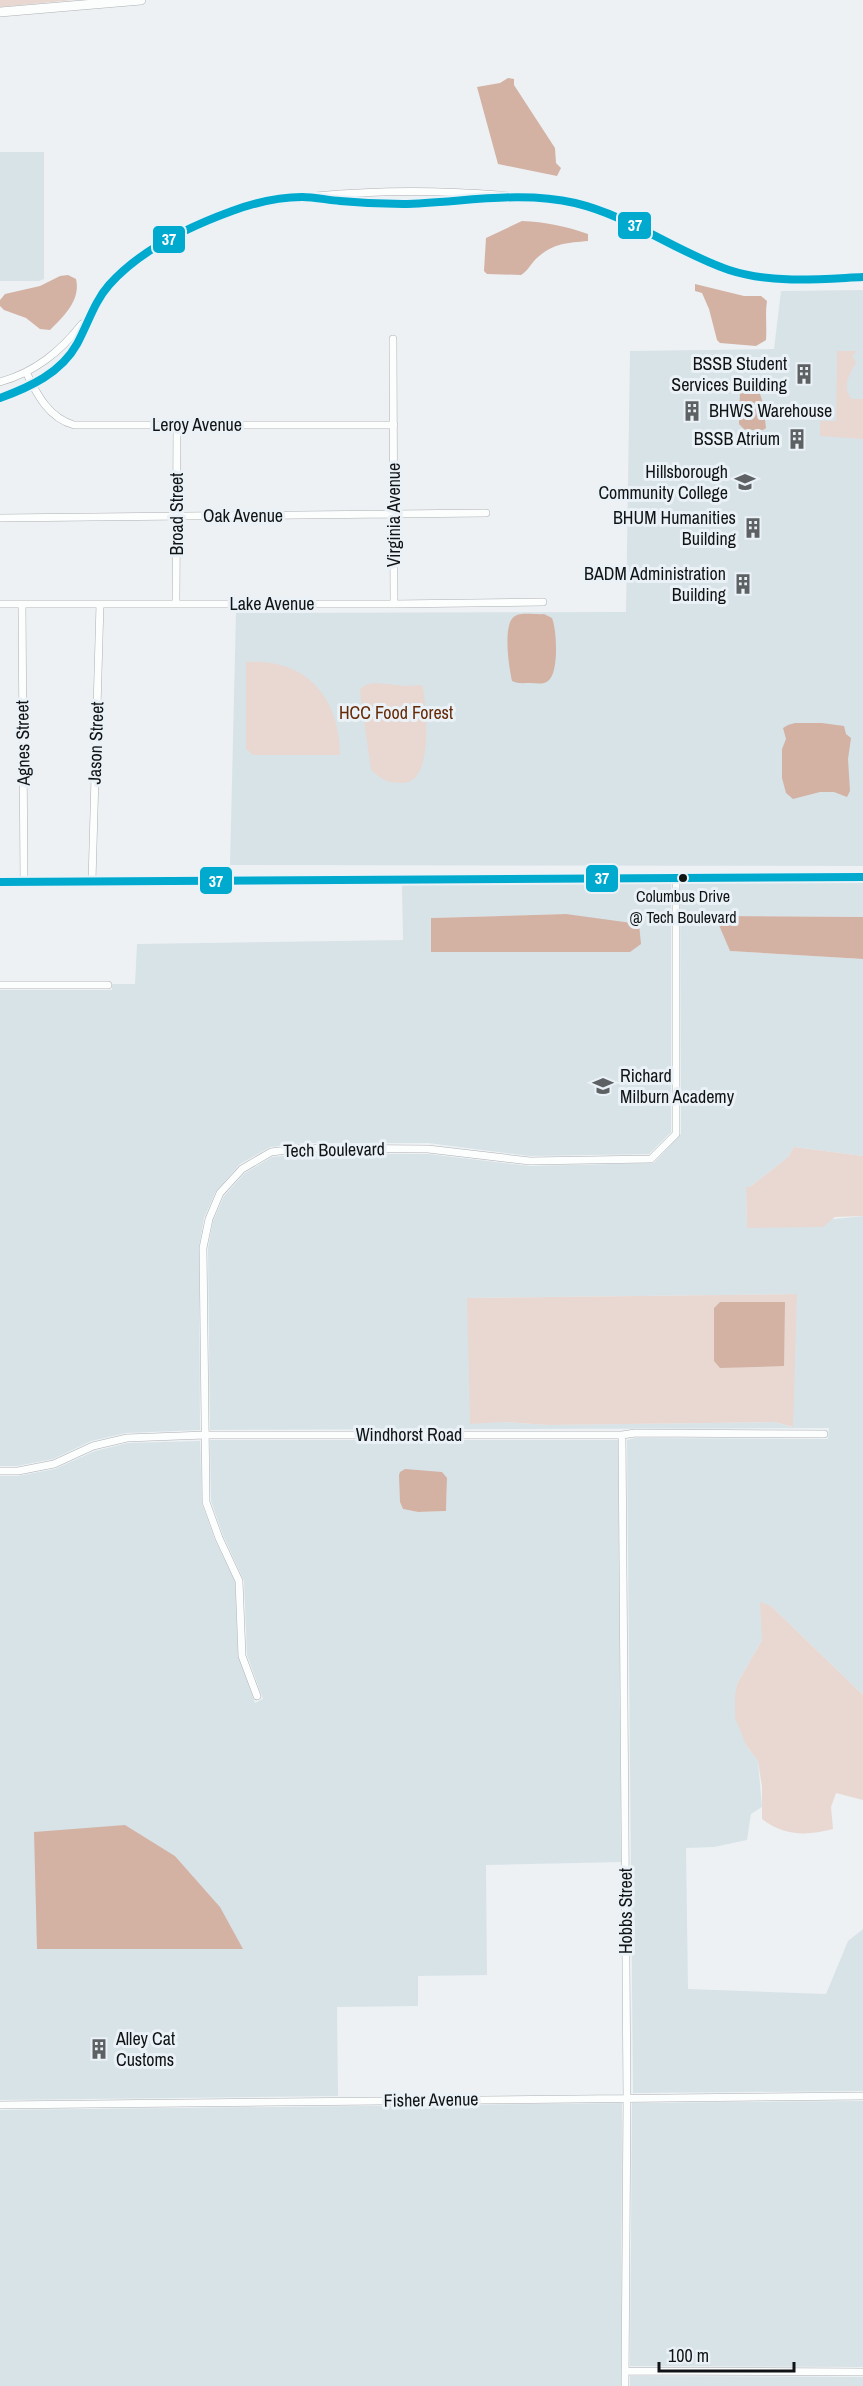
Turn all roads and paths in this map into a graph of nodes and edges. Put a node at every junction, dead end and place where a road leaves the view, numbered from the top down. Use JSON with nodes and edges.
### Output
{"nodes":[{"id":1,"x":141,"y":0,"type":"edge"},
{"id":2,"x":0,"y":12,"type":"edge"},
{"id":3,"x":404,"y":190,"type":"junction"},
{"id":4,"x":302,"y":197,"type":"junction"},
{"id":5,"x":517,"y":197,"type":"junction"},
{"id":6,"x":404,"y":204,"type":"junction"},
{"id":7,"x":863,"y":277,"type":"edge"},
{"id":8,"x":92,"y":313,"type":"junction"},
{"id":9,"x":393,"y":339,"type":"dead end"},
{"id":10,"x":26,"y":372,"type":"junction"},
{"id":11,"x":0,"y":382,"type":"edge"},
{"id":12,"x":32,"y":386,"type":"junction"},
{"id":13,"x":0,"y":398,"type":"edge"},
{"id":14,"x":177,"y":425,"type":"junction"},
{"id":15,"x":394,"y":425,"type":"junction"},
{"id":16,"x":486,"y":513,"type":"dead end"},
{"id":17,"x":395,"y":515,"type":"junction"},
{"id":18,"x":177,"y":517,"type":"junction"},
{"id":19,"x":0,"y":518,"type":"edge"},
{"id":20,"x":543,"y":602,"type":"dead end"},
{"id":21,"x":176,"y":603,"type":"junction"},
{"id":22,"x":0,"y":604,"type":"edge"},
{"id":23,"x":22,"y":604,"type":"junction"},
{"id":24,"x":100,"y":604,"type":"junction"},
{"id":25,"x":394,"y":604,"type":"junction"},
{"id":26,"x":863,"y":877,"type":"edge"},
{"id":27,"x":676,"y":878,"type":"junction"},
{"id":28,"x":92,"y":881,"type":"junction"},
{"id":29,"x":0,"y":882,"type":"edge"},
{"id":30,"x":24,"y":882,"type":"junction"},
{"id":31,"x":0,"y":985,"type":"edge"},
{"id":32,"x":108,"y":985,"type":"dead end"},
{"id":33,"x":824,"y":1434,"type":"dead end"},
{"id":34,"x":205,"y":1435,"type":"junction"},
{"id":35,"x":622,"y":1435,"type":"junction"},
{"id":36,"x":0,"y":1471,"type":"edge"},
{"id":37,"x":257,"y":1696,"type":"dead end"},
{"id":38,"x":863,"y":2096,"type":"edge"},
{"id":39,"x":627,"y":2098,"type":"junction"},
{"id":40,"x":0,"y":2105,"type":"edge"},
{"id":41,"x":625,"y":2371,"type":"junction"},
{"id":42,"x":863,"y":2372,"type":"edge"},
{"id":43,"x":626,"y":2386,"type":"edge"}],
"edges":[{"from":1,"to":2,"type":"main road"},
{"from":3,"to":4,"type":"street"},
{"from":3,"to":5,"type":"street"},
{"from":3,"to":6,"type":"street"},
{"from":4,"to":6,"type":"street"},
{"from":4,"to":8,"type":"street"},
{"from":5,"to":6,"type":"street"},
{"from":5,"to":7,"type":"street"},
{"from":8,"to":10,"type":"street"},
{"from":8,"to":12,"type":"street"},
{"from":9,"to":15,"type":"street","name":"Virginia Avenue"},
{"from":10,"to":11,"type":"street"},
{"from":10,"to":12,"type":"street","name":"Leroy Avenue"},
{"from":12,"to":13,"type":"street"},
{"from":12,"to":14,"type":"street","name":"Leroy Avenue"},
{"from":14,"to":15,"type":"street","name":"Leroy Avenue"},
{"from":14,"to":18,"type":"street","name":"Broad Street"},
{"from":15,"to":17,"type":"street","name":"Virginia Avenue"},
{"from":16,"to":17,"type":"street","name":"Oak Avenue"},
{"from":17,"to":18,"type":"street","name":"Oak Avenue"},
{"from":17,"to":25,"type":"street","name":"Virginia Avenue"},
{"from":18,"to":19,"type":"street","name":"Oak Avenue"},
{"from":18,"to":21,"type":"street","name":"Broad Street"},
{"from":20,"to":25,"type":"street","name":"Lake Avenue"},
{"from":21,"to":24,"type":"street","name":"Lake Avenue"},
{"from":21,"to":25,"type":"street","name":"Lake Avenue"},
{"from":22,"to":23,"type":"street","name":"Lake Avenue"},
{"from":23,"to":24,"type":"street","name":"Lake Avenue"},
{"from":23,"to":30,"type":"street","name":"Agnes Street"},
{"from":24,"to":28,"type":"street","name":"Jason Street"},
{"from":26,"to":27,"type":"street"},
{"from":27,"to":28,"type":"street"},
{"from":27,"to":34,"type":"street","name":"Tech Boulevard"},
{"from":28,"to":30,"type":"street"},
{"from":29,"to":30,"type":"street"},
{"from":31,"to":32,"type":"street"},
{"from":33,"to":35,"type":"street","name":"Windhorst Road"},
{"from":34,"to":35,"type":"street","name":"Windhorst Road"},
{"from":34,"to":36,"type":"street","name":"Windhorst Road"},
{"from":34,"to":37,"type":"street","name":"Tech Boulevard"},
{"from":35,"to":39,"type":"street","name":"Hobbs Street"},
{"from":38,"to":39,"type":"street","name":"Fisher Avenue"},
{"from":39,"to":40,"type":"street","name":"Fisher Avenue"},
{"from":39,"to":41,"type":"street","name":"Hobbs Street"},
{"from":41,"to":42,"type":"street"},
{"from":41,"to":43,"type":"street","name":"Hobbs Street"}]}
